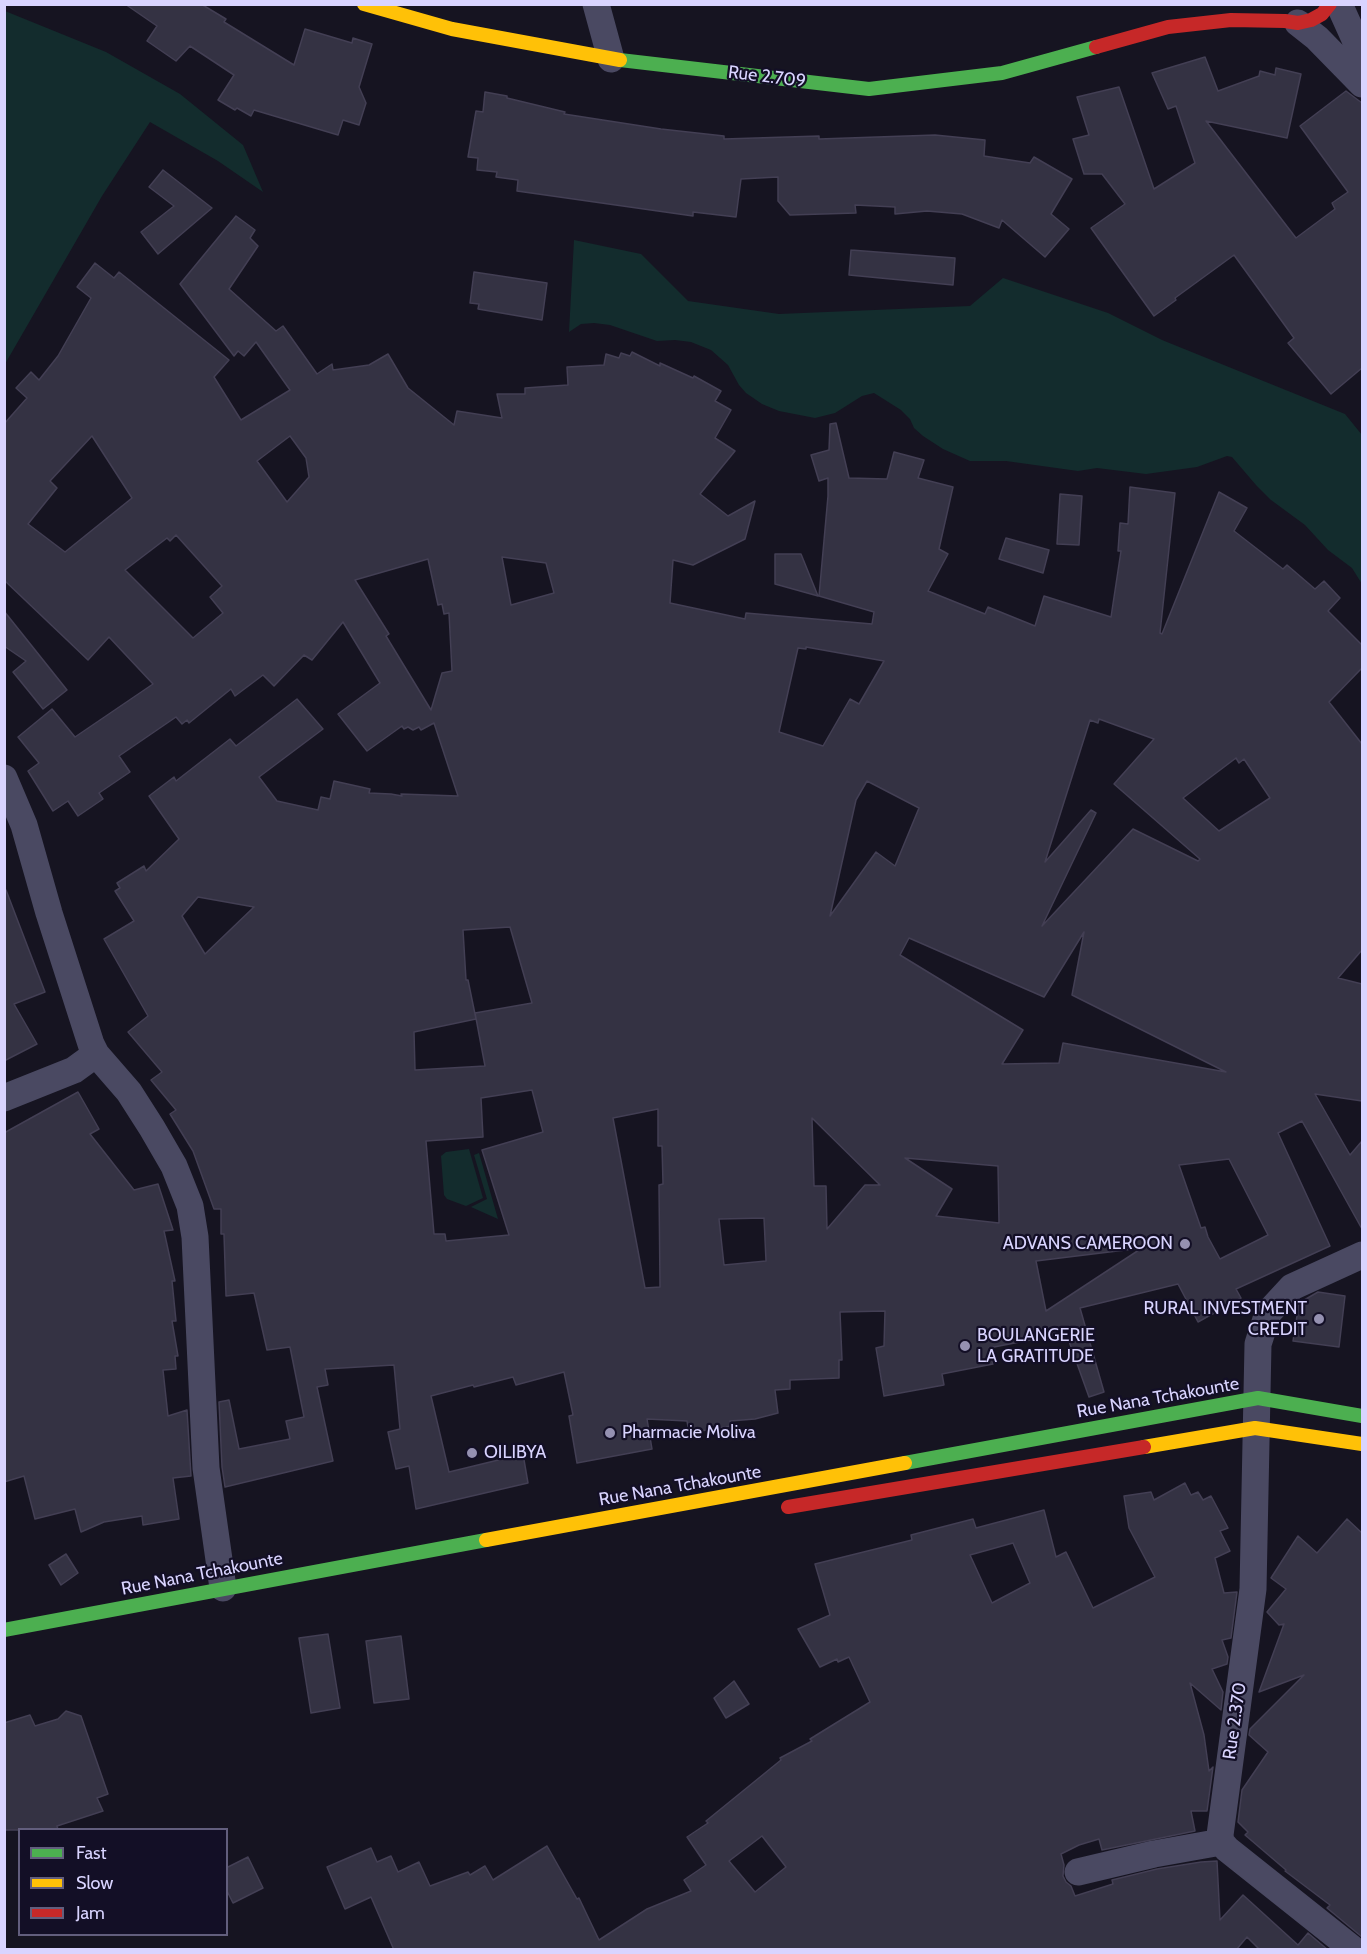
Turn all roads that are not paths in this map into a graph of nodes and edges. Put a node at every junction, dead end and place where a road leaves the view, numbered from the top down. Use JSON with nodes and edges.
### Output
{"nodes":[{"id":1,"x":364,"y":4,"type":"edge"},
{"id":2,"x":596,"y":4,"type":"edge"},
{"id":3,"x":1205,"y":4,"type":"edge"},
{"id":4,"x":1330,"y":4,"type":"edge"},
{"id":5,"x":1339,"y":4,"type":"edge"},
{"id":6,"x":1280,"y":15,"type":"edge"},
{"id":7,"x":1168,"y":27,"type":"junction"},
{"id":8,"x":1362,"y":55,"type":"edge"},
{"id":9,"x":611,"y":60,"type":"junction"},
{"id":10,"x":1362,"y":84,"type":"edge"},
{"id":11,"x":4,"y":778,"type":"edge"},
{"id":12,"x":96,"y":1054,"type":"junction"},
{"id":13,"x":4,"y":1098,"type":"edge"},
{"id":14,"x":1362,"y":1255,"type":"edge"},
{"id":15,"x":1258,"y":1398,"type":"junction"},
{"id":16,"x":1362,"y":1416,"type":"edge"},
{"id":17,"x":1256,"y":1428,"type":"junction"},
{"id":18,"x":1362,"y":1444,"type":"edge"},
{"id":19,"x":775,"y":1510,"type":"dead end"},
{"id":20,"x":223,"y":1588,"type":"junction"},
{"id":21,"x":4,"y":1630,"type":"edge"},
{"id":22,"x":1221,"y":1842,"type":"junction"},
{"id":23,"x":1078,"y":1872,"type":"dead end"},
{"id":24,"x":1354,"y":1950,"type":"edge"}],
"edges":[{"from":1,"to":9,"type":"main road","name":"Rue 2.709"},
{"from":2,"to":9,"type":"street"},
{"from":3,"to":7,"type":"street","name":"Rue 2.709"},
{"from":4,"to":6,"type":"main road"},
{"from":5,"to":8,"type":"street"},
{"from":6,"to":7,"type":"main road","name":"Rue 2.709"},
{"from":6,"to":10,"type":"street"},
{"from":7,"to":9,"type":"main road","name":"Rue 2.709"},
{"from":11,"to":12,"type":"street"},
{"from":12,"to":13,"type":"street"},
{"from":12,"to":20,"type":"street"},
{"from":14,"to":15,"type":"street","name":"Rue 2.370"},
{"from":15,"to":16,"type":"main road","name":"Rue Nana Tchakounte"},
{"from":15,"to":17,"type":"street","name":"Rue 2.370"},
{"from":15,"to":20,"type":"main road","name":"Rue Nana Tchakounte"},
{"from":17,"to":18,"type":"main road"},
{"from":17,"to":19,"type":"main road"},
{"from":17,"to":22,"type":"street","name":"Rue 2.370"},
{"from":20,"to":21,"type":"main road","name":"Rue Nana Tchakounte"},
{"from":22,"to":23,"type":"street"},
{"from":22,"to":24,"type":"street"}]}
